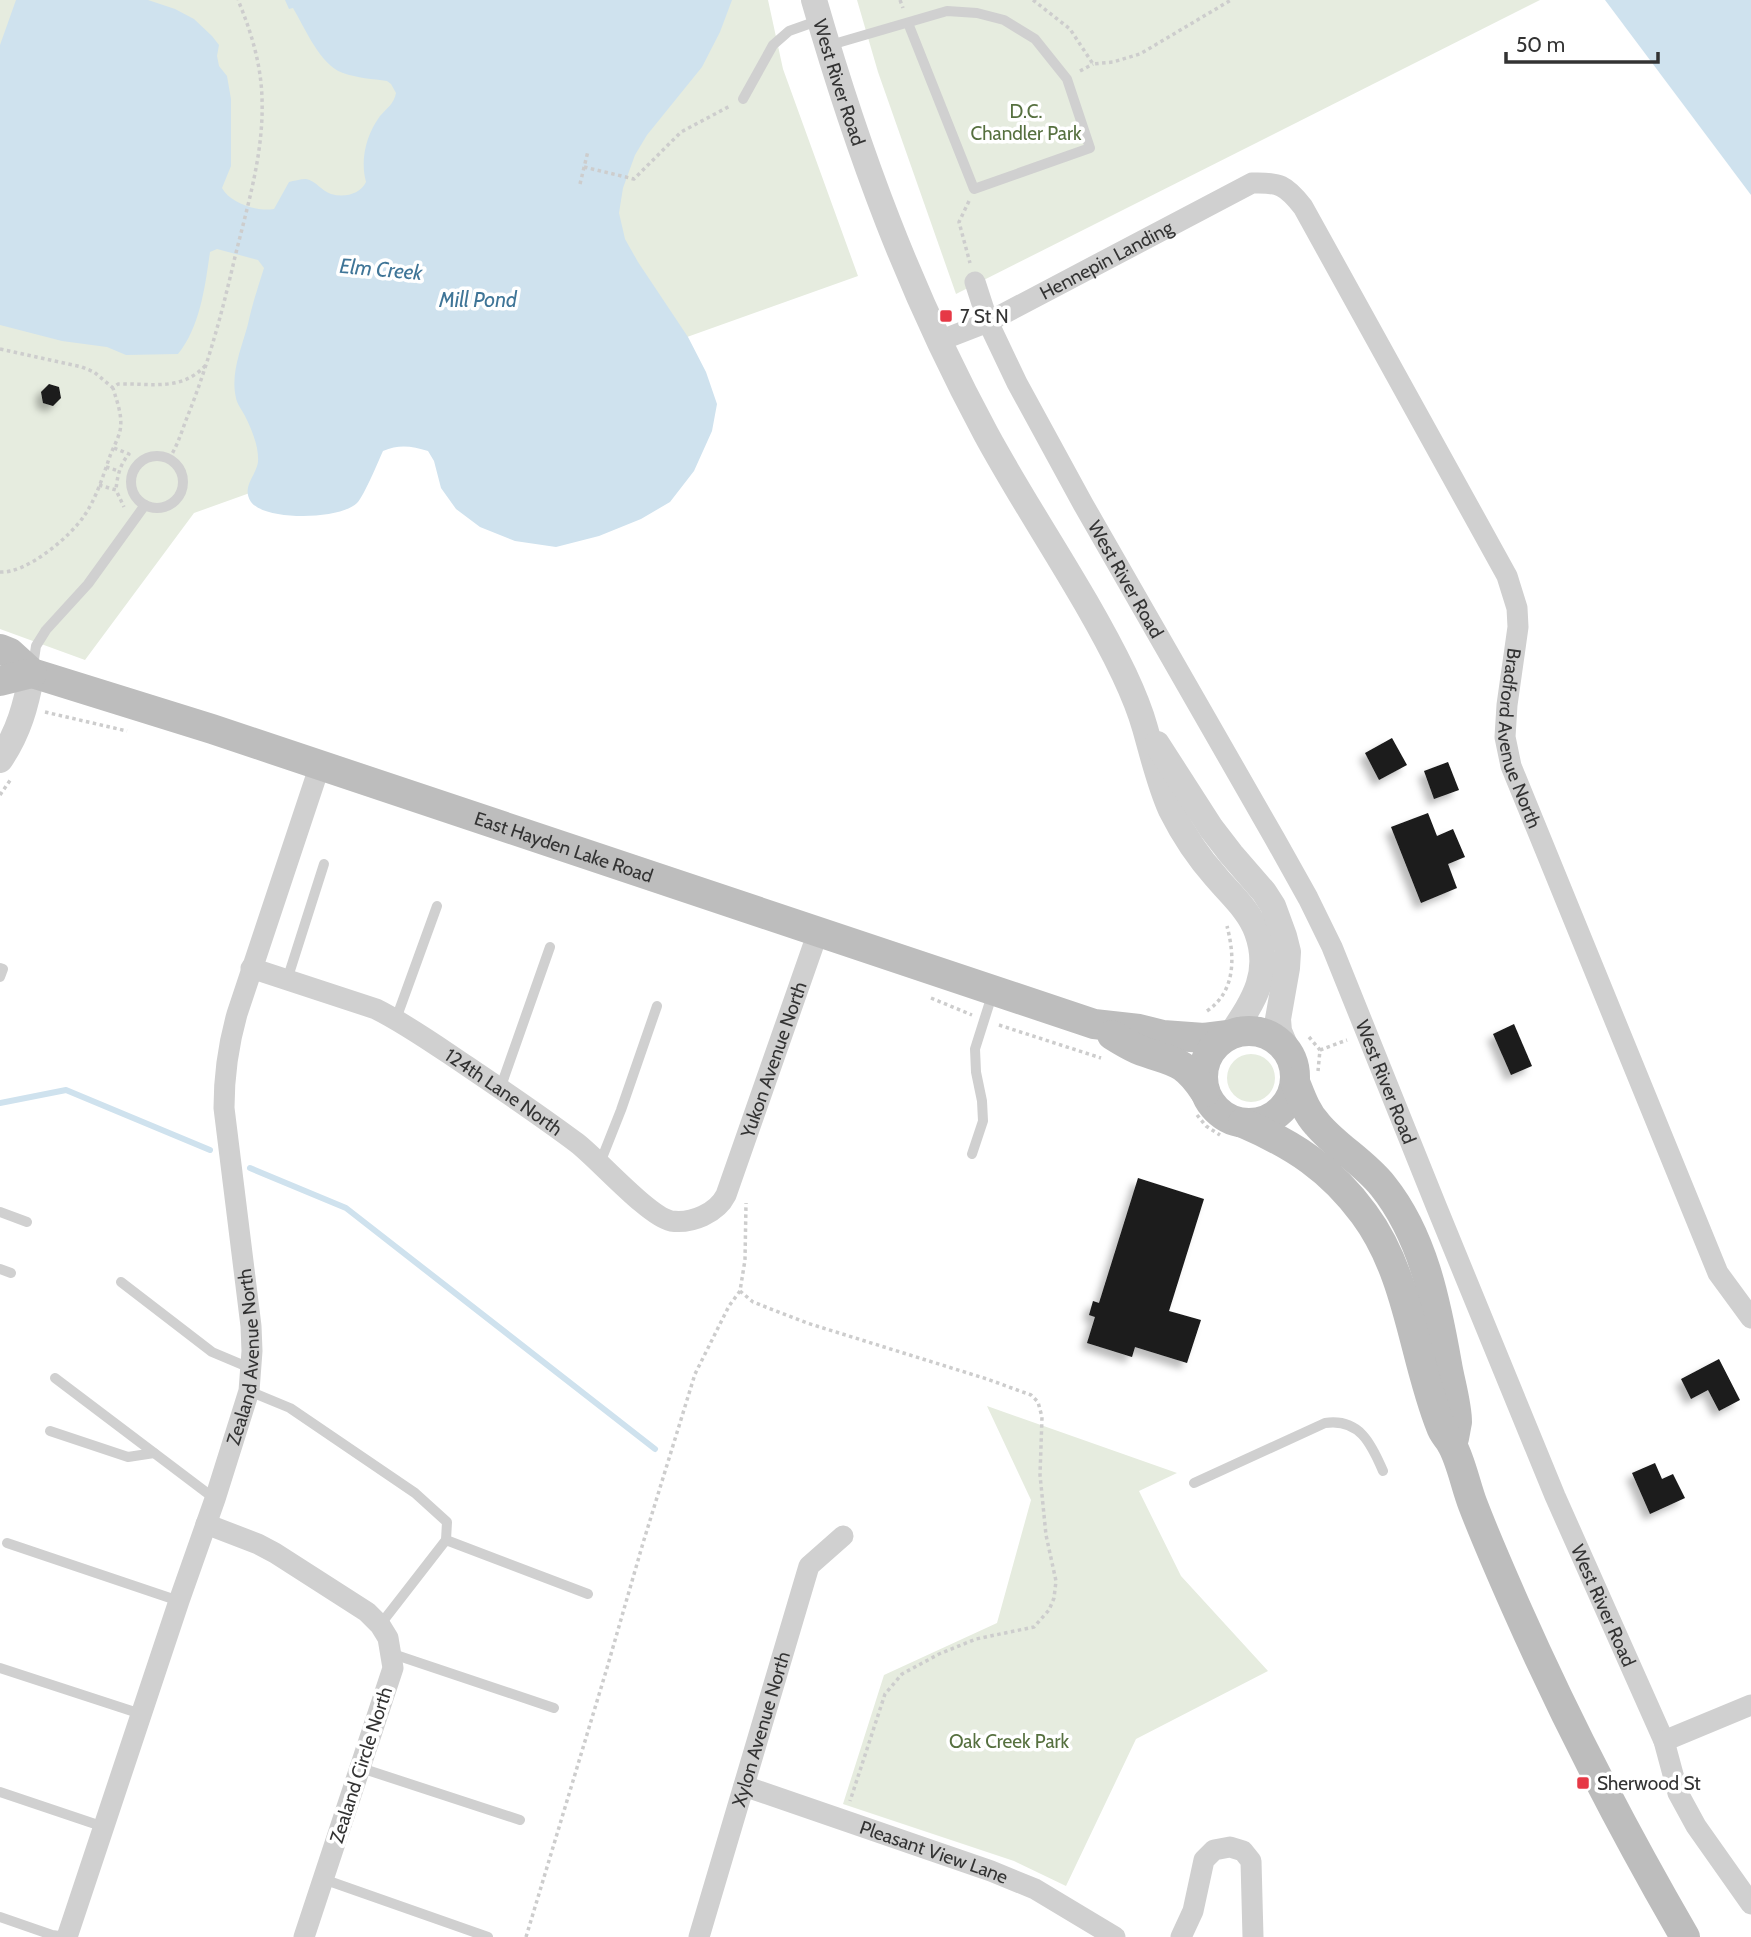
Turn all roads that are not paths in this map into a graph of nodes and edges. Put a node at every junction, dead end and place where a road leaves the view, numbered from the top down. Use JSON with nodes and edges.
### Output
{"nodes":[{"id":1,"x":817,"y":10,"type":"edge"},
{"id":2,"x":908,"y":23,"type":"junction"},
{"id":3,"x":827,"y":46,"type":"junction"},
{"id":4,"x":743,"y":99,"type":"road end"},
{"id":5,"x":1273,"y":183,"type":"joint"},
{"id":6,"x":975,"y":282,"type":"road end"},
{"id":7,"x":988,"y":321,"type":"junction"},
{"id":8,"x":939,"y":341,"type":"junction"},
{"id":9,"x":145,"y":505,"type":"junction"},
{"id":10,"x":0,"y":649,"type":"edge"},
{"id":11,"x":32,"y":673,"type":"junction"},
{"id":12,"x":0,"y":681,"type":"edge"},
{"id":13,"x":1144,"y":725,"type":"junction"},
{"id":14,"x":0,"y":760,"type":"edge"},
{"id":15,"x":320,"y":765,"type":"junction"},
{"id":16,"x":324,"y":863,"type":"dead end"},
{"id":17,"x":437,"y":906,"type":"dead end"},
{"id":18,"x":818,"y":932,"type":"junction"},
{"id":19,"x":551,"y":947,"type":"dead end"},
{"id":20,"x":0,"y":968,"type":"edge"},
{"id":21,"x":251,"y":968,"type":"junction"},
{"id":22,"x":0,"y":977,"type":"edge"},
{"id":23,"x":287,"y":980,"type":"junction"},
{"id":24,"x":993,"y":992,"type":"junction"},
{"id":25,"x":657,"y":1006,"type":"dead end"},
{"id":26,"x":396,"y":1019,"type":"junction"},
{"id":27,"x":1094,"y":1024,"type":"junction"},
{"id":28,"x":1230,"y":1034,"type":"junction"},
{"id":29,"x":1297,"y":1042,"type":"junction"},
{"id":30,"x":1307,"y":1081,"type":"junction"},
{"id":31,"x":500,"y":1088,"type":"junction"},
{"id":32,"x":1199,"y":1101,"type":"junction"},
{"id":33,"x":1235,"y":1130,"type":"junction"},
{"id":34,"x":972,"y":1154,"type":"dead end"},
{"id":35,"x":600,"y":1163,"type":"junction"},
{"id":36,"x":728,"y":1188,"type":"joint"},
{"id":37,"x":0,"y":1212,"type":"edge"},
{"id":38,"x":27,"y":1222,"type":"dead end"},
{"id":39,"x":121,"y":1282,"type":"dead end"},
{"id":40,"x":1751,"y":1318,"type":"edge"},
{"id":41,"x":250,"y":1368,"type":"junction"},
{"id":42,"x":55,"y":1378,"type":"dead end"},
{"id":43,"x":249,"y":1391,"type":"junction"},
{"id":44,"x":50,"y":1431,"type":"dead end"},
{"id":45,"x":1452,"y":1445,"type":"junction"},
{"id":46,"x":154,"y":1453,"type":"junction"},
{"id":47,"x":1383,"y":1471,"type":"dead end"},
{"id":48,"x":1194,"y":1483,"type":"dead end"},
{"id":49,"x":215,"y":1499,"type":"junction"},
{"id":50,"x":206,"y":1524,"type":"junction"},
{"id":51,"x":843,"y":1536,"type":"dead end"},
{"id":52,"x":446,"y":1541,"type":"junction"},
{"id":53,"x":7,"y":1543,"type":"dead end"},
{"id":54,"x":588,"y":1594,"type":"dead end"},
{"id":55,"x":179,"y":1601,"type":"junction"},
{"id":56,"x":380,"y":1625,"type":"junction"},
{"id":57,"x":390,"y":1653,"type":"junction"},
{"id":58,"x":0,"y":1668,"type":"edge"},
{"id":59,"x":1751,"y":1704,"type":"edge"},
{"id":60,"x":554,"y":1707,"type":"dead end"},
{"id":61,"x":141,"y":1714,"type":"junction"},
{"id":62,"x":1664,"y":1741,"type":"junction"},
{"id":63,"x":360,"y":1768,"type":"junction"},
{"id":64,"x":744,"y":1786,"type":"junction"},
{"id":65,"x":0,"y":1792,"type":"edge"},
{"id":66,"x":520,"y":1820,"type":"dead end"},
{"id":67,"x":104,"y":1827,"type":"junction"},
{"id":68,"x":323,"y":1879,"type":"junction"},
{"id":69,"x":1751,"y":1903,"type":"edge"},
{"id":70,"x":0,"y":1917,"type":"edge"},
{"id":71,"x":67,"y":1937,"type":"edge"},
{"id":72,"x":304,"y":1937,"type":"edge"},
{"id":73,"x":488,"y":1937,"type":"edge"},
{"id":74,"x":699,"y":1937,"type":"edge"},
{"id":75,"x":1115,"y":1937,"type":"edge"},
{"id":76,"x":1181,"y":1937,"type":"edge"},
{"id":77,"x":1253,"y":1937,"type":"edge"},
{"id":78,"x":1685,"y":1937,"type":"edge"}],
"edges":[{"from":1,"to":3,"type":"street","name":"West River Road"},
{"from":1,"to":4,"type":"lane"},
{"from":2,"to":2,"type":"lane"},
{"from":2,"to":3,"type":"lane"},
{"from":3,"to":8,"type":"street","name":"West River Road"},
{"from":5,"to":7,"type":"street","name":"Hennepin Landing"},
{"from":5,"to":40,"type":"street","name":"Bradford Avenue North"},
{"from":6,"to":7,"type":"street","name":"West River Road"},
{"from":7,"to":8,"type":"street","name":"Hennepin Landing"},
{"from":7,"to":62,"type":"street","name":"West River Road"},
{"from":8,"to":13,"type":"street","name":"West River Road"},
{"from":9,"to":9,"type":"lane"},
{"from":9,"to":11,"type":"lane"},
{"from":10,"to":11,"type":"main road","name":"East Hayden Lake Road"},
{"from":11,"to":12,"type":"main road"},
{"from":11,"to":14,"type":"street"},
{"from":11,"to":15,"type":"main road","name":"East Hayden Lake Road"},
{"from":13,"to":28,"type":"street","name":"West River Road"},
{"from":13,"to":29,"type":"street","name":"West River Road"},
{"from":15,"to":18,"type":"main road","name":"East Hayden Lake Road"},
{"from":15,"to":21,"type":"street","name":"Zealand Avenue North"},
{"from":16,"to":23,"type":"lane"},
{"from":17,"to":26,"type":"lane"},
{"from":18,"to":24,"type":"main road","name":"East Hayden Lake Road"},
{"from":18,"to":36,"type":"street","name":"Yukon Avenue North"},
{"from":19,"to":31,"type":"lane"},
{"from":20,"to":22,"type":"lane"},
{"from":21,"to":23,"type":"street","name":"124th Lane North"},
{"from":21,"to":41,"type":"street","name":"Zealand Avenue North"},
{"from":23,"to":26,"type":"street","name":"124th Lane North"},
{"from":24,"to":27,"type":"main road","name":"East Hayden Lake Road"},
{"from":24,"to":34,"type":"lane"},
{"from":25,"to":35,"type":"lane"},
{"from":26,"to":31,"type":"street","name":"124th Lane North"},
{"from":27,"to":28,"type":"main road","name":"East Hayden Lake Road"},
{"from":27,"to":32,"type":"main road","name":"East Hayden Lake Road"},
{"from":28,"to":29,"type":"main road","name":"East Hayden Lake Road"},
{"from":28,"to":32,"type":"main road"},
{"from":29,"to":30,"type":"main road"},
{"from":30,"to":33,"type":"main road"},
{"from":30,"to":45,"type":"main road"},
{"from":31,"to":35,"type":"street","name":"124th Lane North"},
{"from":32,"to":33,"type":"main road","name":"East Hayden Lake Road"},
{"from":33,"to":45,"type":"main road"},
{"from":35,"to":36,"type":"street","name":"124th Lane North"},
{"from":37,"to":38,"type":"lane"},
{"from":39,"to":41,"type":"lane"},
{"from":41,"to":43,"type":"street","name":"Zealand Avenue North"},
{"from":42,"to":46,"type":"lane"},
{"from":43,"to":49,"type":"street","name":"Zealand Avenue North"},
{"from":43,"to":52,"type":"lane"},
{"from":44,"to":46,"type":"lane"},
{"from":45,"to":78,"type":"main road"},
{"from":46,"to":49,"type":"lane"},
{"from":47,"to":48,"type":"lane"},
{"from":49,"to":50,"type":"street","name":"Zealand Avenue North"},
{"from":50,"to":55,"type":"street","name":"Zealand Avenue North"},
{"from":50,"to":56,"type":"street"},
{"from":51,"to":64,"type":"street","name":"Xylon Avenue North"},
{"from":52,"to":54,"type":"lane"},
{"from":52,"to":56,"type":"lane"},
{"from":53,"to":55,"type":"lane"},
{"from":55,"to":61,"type":"street","name":"Zealand Avenue North"},
{"from":56,"to":57,"type":"street","name":"Zealand Circle North"},
{"from":57,"to":60,"type":"lane"},
{"from":57,"to":63,"type":"street","name":"Zealand Circle North"},
{"from":58,"to":61,"type":"lane"},
{"from":59,"to":62,"type":"street"},
{"from":61,"to":67,"type":"street","name":"Zealand Avenue North"},
{"from":62,"to":69,"type":"street","name":"West River Road"},
{"from":63,"to":66,"type":"lane"},
{"from":63,"to":68,"type":"street","name":"Zealand Circle North"},
{"from":64,"to":74,"type":"street","name":"Xylon Avenue North"},
{"from":64,"to":75,"type":"street","name":"Pleasant View Lane"},
{"from":65,"to":67,"type":"lane"},
{"from":67,"to":71,"type":"street","name":"Zealand Avenue North"},
{"from":68,"to":72,"type":"street","name":"Zealand Circle North"},
{"from":68,"to":73,"type":"lane"},
{"from":70,"to":71,"type":"lane"},
{"from":76,"to":77,"type":"street"}]}
